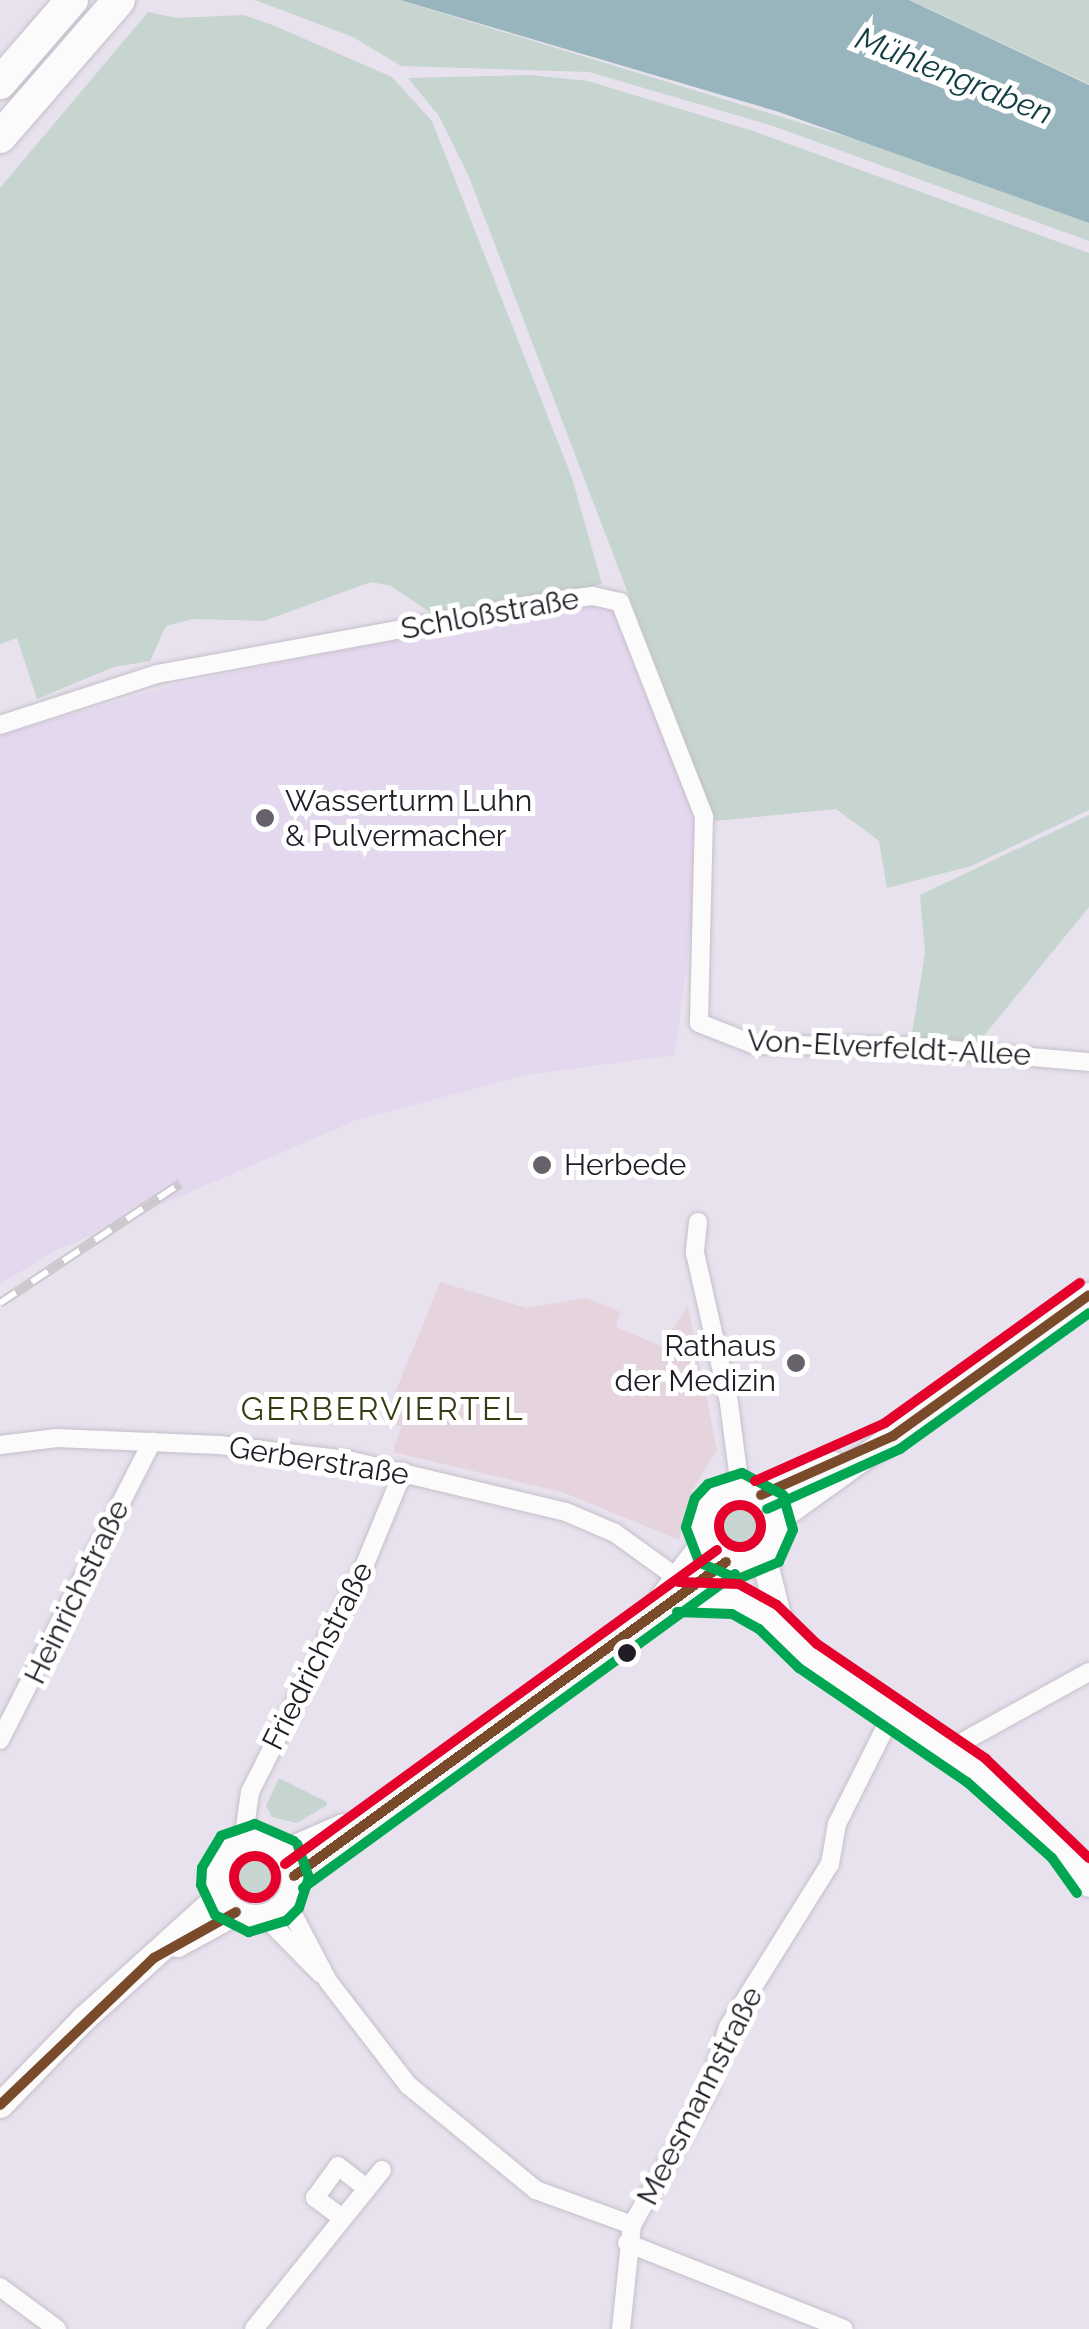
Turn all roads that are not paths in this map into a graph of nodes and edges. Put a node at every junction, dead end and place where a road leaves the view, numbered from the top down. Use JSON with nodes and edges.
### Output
{"nodes":[{"id":1,"x":72,"y":0,"type":"edge"},
{"id":2,"x":119,"y":0,"type":"edge"},
{"id":3,"x":0,"y":83,"type":"edge"},
{"id":4,"x":3,"y":133,"type":"edge"},
{"id":5,"x":0,"y":725,"type":"edge"},
{"id":6,"x":696,"y":1017,"type":"joint"},
{"id":7,"x":1089,"y":1062,"type":"edge"},
{"id":8,"x":698,"y":1222,"type":"dead end"},
{"id":9,"x":1087,"y":1296,"type":"edge"},
{"id":10,"x":893,"y":1436,"type":"junction"},
{"id":11,"x":152,"y":1442,"type":"junction"},
{"id":12,"x":0,"y":1445,"type":"edge"},
{"id":13,"x":403,"y":1472,"type":"junction"},
{"id":14,"x":751,"y":1491,"type":"junction"},
{"id":15,"x":777,"y":1519,"type":"junction"},
{"id":16,"x":704,"y":1542,"type":"junction"},
{"id":17,"x":763,"y":1555,"type":"junction"},
{"id":18,"x":731,"y":1563,"type":"junction"},
{"id":19,"x":677,"y":1587,"type":"junction"},
{"id":20,"x":775,"y":1622,"type":"junction"},
{"id":21,"x":1089,"y":1672,"type":"edge"},
{"id":22,"x":892,"y":1714,"type":"junction"},
{"id":23,"x":0,"y":1740,"type":"edge"},
{"id":24,"x":948,"y":1750,"type":"junction"},
{"id":25,"x":242,"y":1841,"type":"junction"},
{"id":26,"x":288,"y":1876,"type":"junction"},
{"id":27,"x":1089,"y":1884,"type":"edge"},
{"id":28,"x":228,"y":1904,"type":"junction"},
{"id":29,"x":264,"y":1916,"type":"junction"},
{"id":30,"x":328,"y":1981,"type":"junction"},
{"id":31,"x":0,"y":2105,"type":"edge"},
{"id":32,"x":382,"y":2170,"type":"dead end"},
{"id":33,"x":366,"y":2188,"type":"junction"},
{"id":34,"x":342,"y":2218,"type":"junction"},
{"id":35,"x":630,"y":2234,"type":"junction"},
{"id":36,"x":0,"y":2287,"type":"edge"},
{"id":37,"x":57,"y":2329,"type":"edge"},
{"id":38,"x":254,"y":2329,"type":"edge"},
{"id":39,"x":621,"y":2329,"type":"edge"},
{"id":40,"x":844,"y":2329,"type":"edge"}],
"edges":[{"from":1,"to":3,"type":"highway"},
{"from":2,"to":4,"type":"highway"},
{"from":5,"to":6,"type":"street","name":"Schloßstraße"},
{"from":6,"to":7,"type":"street","name":"Von-Elverfeldt-Allee"},
{"from":8,"to":14,"type":"street"},
{"from":9,"to":10,"type":"main road"},
{"from":10,"to":14,"type":"main road"},
{"from":10,"to":15,"type":"main road"},
{"from":11,"to":12,"type":"street","name":"Gerberstraße"},
{"from":11,"to":13,"type":"street","name":"Gerberstraße"},
{"from":11,"to":23,"type":"street","name":"Heinrichstraße"},
{"from":13,"to":19,"type":"street","name":"Gerberstraße"},
{"from":13,"to":25,"type":"street","name":"Friedrichstraße"},
{"from":14,"to":15,"type":"main road"},
{"from":14,"to":16,"type":"main road"},
{"from":15,"to":17,"type":"main road"},
{"from":16,"to":18,"type":"main road"},
{"from":16,"to":19,"type":"main road"},
{"from":17,"to":18,"type":"main road"},
{"from":17,"to":20,"type":"main road"},
{"from":18,"to":19,"type":"main road"},
{"from":18,"to":20,"type":"main road"},
{"from":19,"to":20,"type":"main road"},
{"from":19,"to":26,"type":"main road"},
{"from":20,"to":22,"type":"main road"},
{"from":21,"to":24,"type":"street"},
{"from":22,"to":24,"type":"main road"},
{"from":22,"to":35,"type":"street","name":"Meesmannstraße"},
{"from":24,"to":27,"type":"main road"},
{"from":25,"to":26,"type":"main road"},
{"from":25,"to":28,"type":"main road"},
{"from":26,"to":29,"type":"main road"},
{"from":26,"to":30,"type":"street"},
{"from":28,"to":29,"type":"main road"},
{"from":28,"to":31,"type":"main road"},
{"from":29,"to":30,"type":"street"},
{"from":30,"to":35,"type":"street"},
{"from":32,"to":33,"type":"street"},
{"from":33,"to":34,"type":"street"},
{"from":33,"to":34,"type":"street"},
{"from":34,"to":38,"type":"street"},
{"from":35,"to":39,"type":"street","name":"Meesmannstraße"},
{"from":35,"to":40,"type":"street"},
{"from":36,"to":37,"type":"street"}]}
